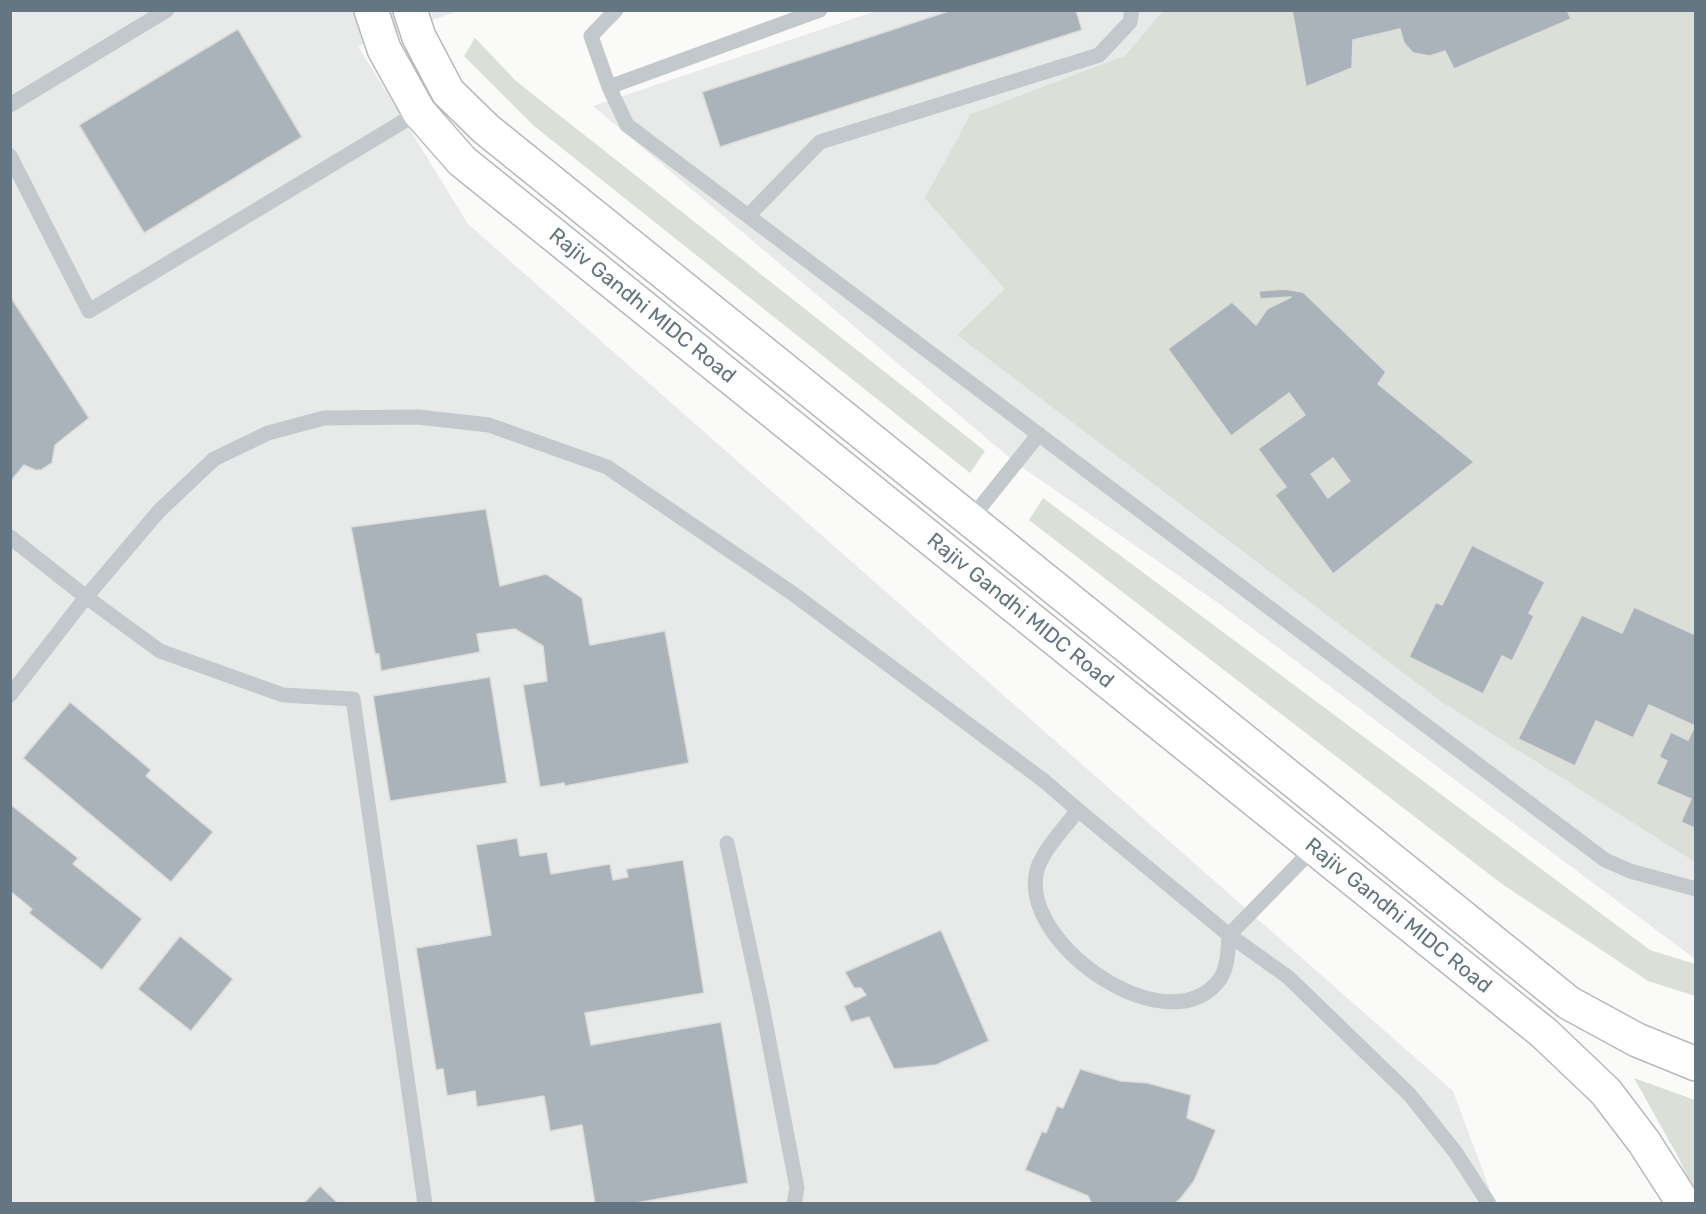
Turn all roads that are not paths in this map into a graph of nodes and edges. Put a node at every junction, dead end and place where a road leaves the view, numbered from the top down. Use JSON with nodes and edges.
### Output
{"nodes":[{"id":1,"x":167,"y":10,"type":"edge"},
{"id":2,"x":371,"y":10,"type":"edge"},
{"id":3,"x":410,"y":10,"type":"edge"},
{"id":4,"x":616,"y":10,"type":"edge"},
{"id":5,"x":820,"y":10,"type":"edge"},
{"id":6,"x":1132,"y":10,"type":"edge"},
{"id":7,"x":609,"y":87,"type":"junction"},
{"id":8,"x":10,"y":105,"type":"edge"},
{"id":9,"x":419,"y":112,"type":"junction"},
{"id":10,"x":10,"y":156,"type":"edge"},
{"id":11,"x":748,"y":216,"type":"junction"},
{"id":12,"x":1039,"y":434,"type":"junction"},
{"id":13,"x":970,"y":520,"type":"junction"},
{"id":14,"x":10,"y":537,"type":"edge"},
{"id":15,"x":86,"y":597,"type":"junction"},
{"id":16,"x":10,"y":695,"type":"edge"},
{"id":17,"x":1078,"y":810,"type":"junction"},
{"id":18,"x":727,"y":843,"type":"dead end"},
{"id":19,"x":1314,"y":848,"type":"junction"},
{"id":20,"x":1695,"y":889,"type":"edge"},
{"id":21,"x":1229,"y":935,"type":"junction"},
{"id":22,"x":1695,"y":1064,"type":"edge"},
{"id":23,"x":425,"y":1203,"type":"edge"},
{"id":24,"x":794,"y":1203,"type":"edge"},
{"id":25,"x":1489,"y":1203,"type":"edge"},
{"id":26,"x":1684,"y":1203,"type":"edge"}],
"edges":[{"from":1,"to":8,"type":"lane"},
{"from":2,"to":9,"type":"main road","name":"Rajiv Gandhi MIDC Road"},
{"from":3,"to":13,"type":"main road","name":"Rajiv Gandhi MIDC Road"},
{"from":4,"to":7,"type":"lane"},
{"from":5,"to":7,"type":"lane"},
{"from":6,"to":11,"type":"lane"},
{"from":7,"to":11,"type":"lane"},
{"from":9,"to":10,"type":"lane"},
{"from":9,"to":19,"type":"main road","name":"Rajiv Gandhi MIDC Road"},
{"from":11,"to":12,"type":"lane"},
{"from":12,"to":13,"type":"lane"},
{"from":12,"to":20,"type":"lane"},
{"from":13,"to":22,"type":"main road","name":"Rajiv Gandhi MIDC Road"},
{"from":14,"to":15,"type":"lane"},
{"from":15,"to":16,"type":"lane"},
{"from":15,"to":17,"type":"lane"},
{"from":15,"to":23,"type":"lane"},
{"from":17,"to":21,"type":"lane"},
{"from":17,"to":21,"type":"lane"},
{"from":18,"to":24,"type":"lane"},
{"from":19,"to":21,"type":"lane"},
{"from":19,"to":26,"type":"main road","name":"Rajiv Gandhi MIDC Road"},
{"from":21,"to":25,"type":"lane"}]}
